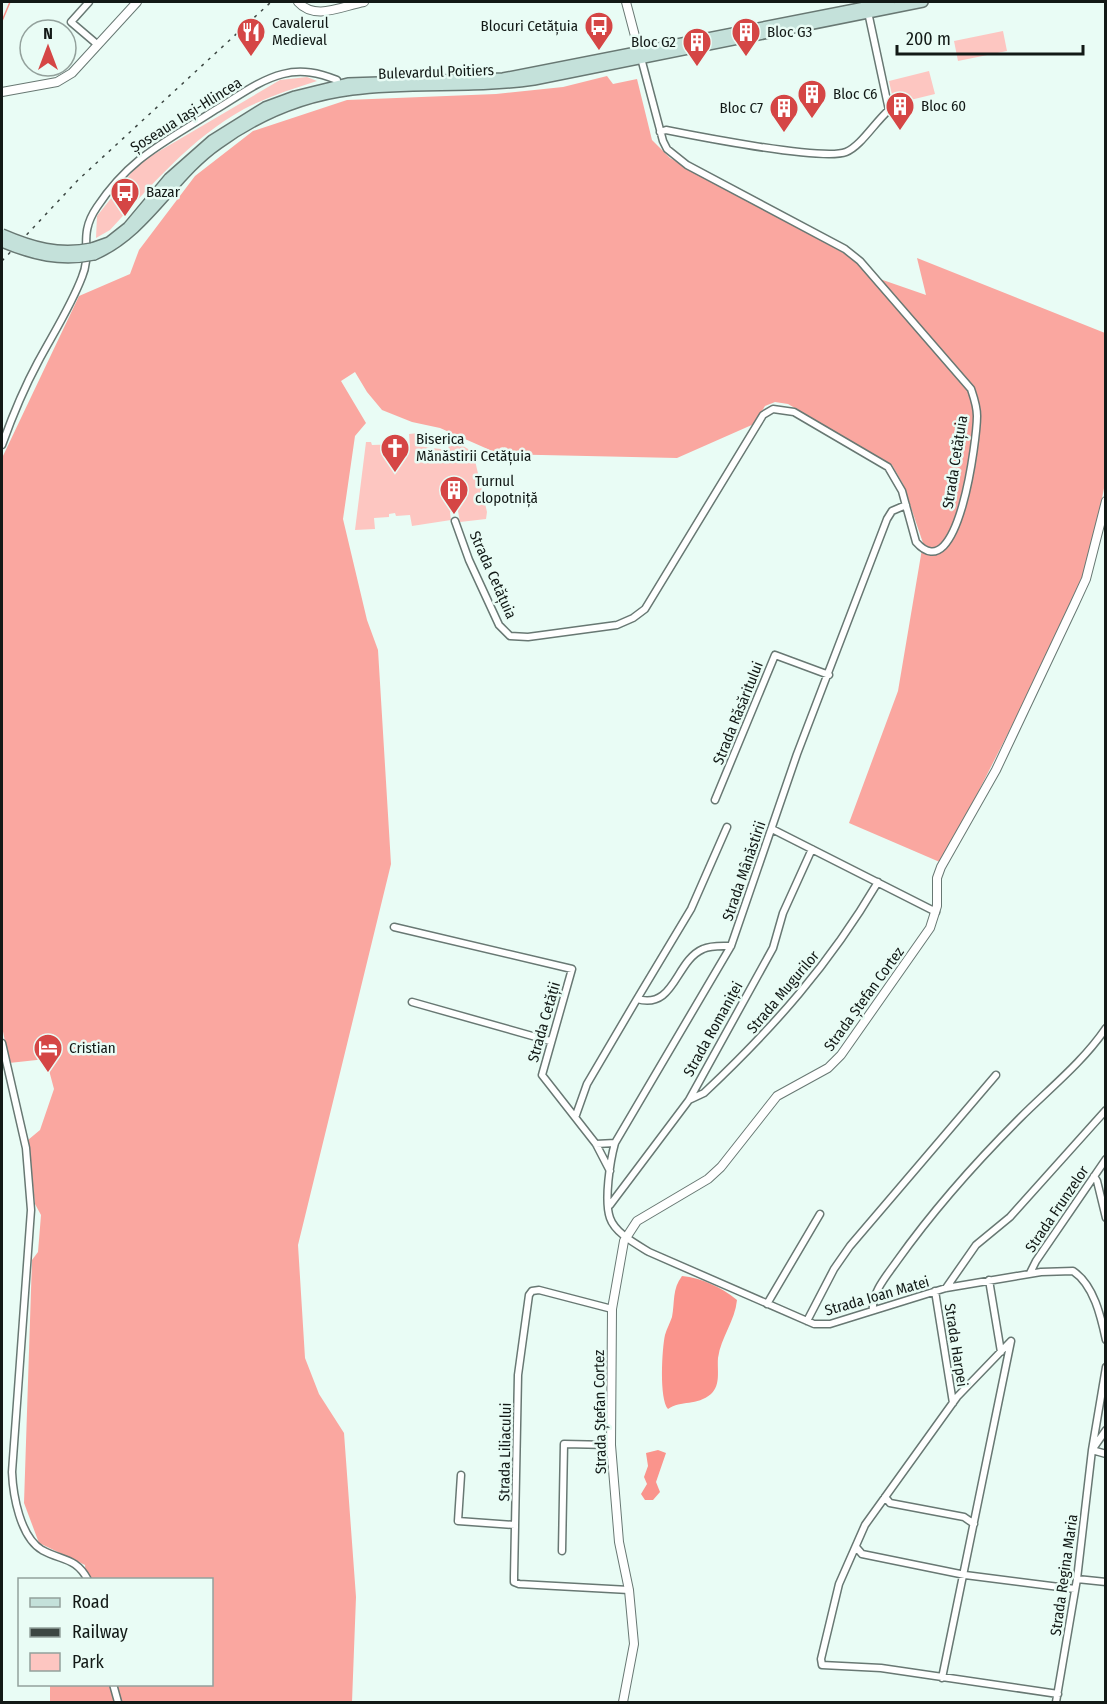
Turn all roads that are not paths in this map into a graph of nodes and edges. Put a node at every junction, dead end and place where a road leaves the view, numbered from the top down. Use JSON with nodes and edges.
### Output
{"nodes":[{"id":1,"x":89,"y":2,"type":"edge"},
{"id":2,"x":137,"y":2,"type":"edge"},
{"id":3,"x":298,"y":2,"type":"edge"},
{"id":4,"x":364,"y":2,"type":"edge"},
{"id":5,"x":626,"y":2,"type":"edge"},
{"id":6,"x":890,"y":2,"type":"edge"},
{"id":7,"x":923,"y":2,"type":"edge"},
{"id":8,"x":868,"y":12,"type":"junction"},
{"id":9,"x":98,"y":45,"type":"junction"},
{"id":10,"x":640,"y":55,"type":"junction"},
{"id":11,"x":338,"y":89,"type":"junction"},
{"id":12,"x":2,"y":92,"type":"edge"},
{"id":13,"x":660,"y":132,"type":"junction"},
{"id":14,"x":2,"y":234,"type":"edge"},
{"id":15,"x":2,"y":242,"type":"edge"},
{"id":16,"x":93,"y":252,"type":"junction"},
{"id":17,"x":2,"y":445,"type":"edge"},
{"id":18,"x":1106,"y":501,"type":"edge"},
{"id":19,"x":906,"y":505,"type":"junction"},
{"id":20,"x":455,"y":521,"type":"dead end"},
{"id":21,"x":829,"y":675,"type":"junction"},
{"id":22,"x":715,"y":800,"type":"dead end"},
{"id":23,"x":727,"y":827,"type":"dead end"},
{"id":24,"x":772,"y":829,"type":"junction"},
{"id":25,"x":812,"y":849,"type":"junction"},
{"id":26,"x":878,"y":882,"type":"junction"},
{"id":27,"x":936,"y":912,"type":"junction"},
{"id":28,"x":394,"y":927,"type":"dead end"},
{"id":29,"x":731,"y":946,"type":"junction"},
{"id":30,"x":636,"y":999,"type":"junction"},
{"id":31,"x":412,"y":1002,"type":"dead end"},
{"id":32,"x":1106,"y":1028,"type":"edge"},
{"id":33,"x":550,"y":1041,"type":"junction"},
{"id":34,"x":2,"y":1042,"type":"edge"},
{"id":35,"x":996,"y":1075,"type":"dead end"},
{"id":36,"x":689,"y":1100,"type":"junction"},
{"id":37,"x":1106,"y":1110,"type":"edge"},
{"id":38,"x":576,"y":1115,"type":"junction"},
{"id":39,"x":615,"y":1143,"type":"junction"},
{"id":40,"x":596,"y":1144,"type":"junction"},
{"id":41,"x":1106,"y":1159,"type":"edge"},
{"id":42,"x":610,"y":1172,"type":"junction"},
{"id":43,"x":1094,"y":1176,"type":"junction"},
{"id":44,"x":610,"y":1206,"type":"junction"},
{"id":45,"x":820,"y":1214,"type":"dead end"},
{"id":46,"x":1106,"y":1218,"type":"edge"},
{"id":47,"x":627,"y":1237,"type":"junction"},
{"id":48,"x":1030,"y":1273,"type":"junction"},
{"id":49,"x":989,"y":1280,"type":"junction"},
{"id":50,"x":946,"y":1288,"type":"junction"},
{"id":51,"x":935,"y":1291,"type":"junction"},
{"id":52,"x":767,"y":1304,"type":"junction"},
{"id":53,"x":612,"y":1309,"type":"junction"},
{"id":54,"x":873,"y":1310,"type":"junction"},
{"id":55,"x":807,"y":1321,"type":"junction"},
{"id":56,"x":1106,"y":1340,"type":"edge"},
{"id":57,"x":1001,"y":1352,"type":"junction"},
{"id":58,"x":1106,"y":1368,"type":"edge"},
{"id":59,"x":953,"y":1403,"type":"junction"},
{"id":60,"x":1106,"y":1430,"type":"edge"},
{"id":61,"x":611,"y":1445,"type":"junction"},
{"id":62,"x":1092,"y":1450,"type":"junction"},
{"id":63,"x":1106,"y":1454,"type":"edge"},
{"id":64,"x":461,"y":1475,"type":"dead end"},
{"id":65,"x":885,"y":1497,"type":"junction"},
{"id":66,"x":974,"y":1524,"type":"junction"},
{"id":67,"x":515,"y":1525,"type":"junction"},
{"id":68,"x":856,"y":1547,"type":"junction"},
{"id":69,"x":562,"y":1551,"type":"dead end"},
{"id":70,"x":965,"y":1575,"type":"junction"},
{"id":71,"x":87,"y":1578,"type":"edge"},
{"id":72,"x":1077,"y":1579,"type":"junction"},
{"id":73,"x":1106,"y":1582,"type":"edge"},
{"id":74,"x":1075,"y":1589,"type":"junction"},
{"id":75,"x":629,"y":1590,"type":"junction"},
{"id":76,"x":942,"y":1678,"type":"junction"},
{"id":77,"x":114,"y":1686,"type":"edge"},
{"id":78,"x":1058,"y":1694,"type":"junction"},
{"id":79,"x":118,"y":1702,"type":"edge"},
{"id":80,"x":623,"y":1702,"type":"edge"},
{"id":81,"x":1056,"y":1702,"type":"edge"}],
"edges":[{"from":1,"to":9,"type":"street"},
{"from":2,"to":9,"type":"street"},
{"from":3,"to":4,"type":"street"},
{"from":5,"to":10,"type":"street","name":"Strada Cetățuia"},
{"from":6,"to":10,"type":"main road","name":"Bulevardul Poitiers"},
{"from":7,"to":8,"type":"main road","name":"Bulevardul Poitiers"},
{"from":8,"to":10,"type":"main road","name":"Bulevardul Poitiers"},
{"from":8,"to":13,"type":"street"},
{"from":9,"to":12,"type":"street"},
{"from":10,"to":11,"type":"main road","name":"Bulevardul Poitiers"},
{"from":10,"to":13,"type":"street","name":"Strada Cetățuia"},
{"from":11,"to":16,"type":"main road","name":"Bulevardul Poitiers"},
{"from":11,"to":17,"type":"street","name":"Șoseaua Iași-Hlincea"},
{"from":13,"to":19,"type":"street","name":"Strada Cetățuia"},
{"from":14,"to":16,"type":"main road","name":"Bulevardul Poitiers","bridge":true},
{"from":15,"to":16,"type":"main road","name":"Bulevardul Poitiers","bridge":true},
{"from":18,"to":27,"type":"street","name":"Strada Ștefan Cortez"},
{"from":19,"to":20,"type":"street","name":"Strada Cetățuia"},
{"from":19,"to":21,"type":"street","name":"Strada Mânăstirii"},
{"from":21,"to":22,"type":"street","name":"Strada Răsăritului"},
{"from":21,"to":24,"type":"street","name":"Strada Mânăstirii"},
{"from":23,"to":30,"type":"street"},
{"from":24,"to":25,"type":"street"},
{"from":24,"to":29,"type":"street","name":"Strada Mânăstirii"},
{"from":25,"to":26,"type":"street"},
{"from":25,"to":36,"type":"street","name":"Strada Romaniței"},
{"from":26,"to":27,"type":"street"},
{"from":26,"to":36,"type":"street","name":"Strada Mugurilor"},
{"from":27,"to":47,"type":"street","name":"Strada Ștefan Cortez"},
{"from":28,"to":33,"type":"street","name":"Strada Cetății"},
{"from":29,"to":30,"type":"street"},
{"from":29,"to":39,"type":"street","name":"Strada Mânăstirii"},
{"from":30,"to":38,"type":"street"},
{"from":31,"to":33,"type":"street"},
{"from":32,"to":54,"type":"street"},
{"from":33,"to":38,"type":"street","name":"Strada Cetății"},
{"from":34,"to":71,"type":"street"},
{"from":35,"to":55,"type":"street"},
{"from":36,"to":44,"type":"street","name":"Strada Romaniței"},
{"from":37,"to":50,"type":"street"},
{"from":38,"to":40,"type":"street","name":"Strada Cetății"},
{"from":39,"to":40,"type":"street"},
{"from":39,"to":42,"type":"street","name":"Strada Mânăstirii"},
{"from":40,"to":42,"type":"street","name":"Strada Cetății"},
{"from":41,"to":43,"type":"street","name":"Strada Frunzelor"},
{"from":42,"to":44,"type":"street","name":"Strada Mânăstirii"},
{"from":43,"to":46,"type":"street"},
{"from":43,"to":48,"type":"street","name":"Strada Frunzelor"},
{"from":44,"to":47,"type":"street","name":"Strada Mânăstirii"},
{"from":45,"to":52,"type":"street"},
{"from":47,"to":52,"type":"street","name":"Strada Ioan Matei"},
{"from":47,"to":53,"type":"street","name":"Strada Ștefan Cortez"},
{"from":48,"to":49,"type":"street","name":"Strada Ioan Matei"},
{"from":48,"to":56,"type":"street","name":"Strada Ioan Matei"},
{"from":49,"to":50,"type":"street","name":"Strada Ioan Matei"},
{"from":49,"to":57,"type":"street"},
{"from":50,"to":51,"type":"street","name":"Strada Ioan Matei"},
{"from":51,"to":54,"type":"street","name":"Strada Ioan Matei"},
{"from":51,"to":59,"type":"street","name":"Strada Harpei"},
{"from":52,"to":55,"type":"street","name":"Strada Ioan Matei"},
{"from":53,"to":61,"type":"street","name":"Strada Ștefan Cortez"},
{"from":53,"to":67,"type":"street","name":"Strada Liliacului"},
{"from":54,"to":55,"type":"street","name":"Strada Ioan Matei"},
{"from":57,"to":59,"type":"street"},
{"from":57,"to":66,"type":"street"},
{"from":58,"to":62,"type":"street"},
{"from":59,"to":65,"type":"street"},
{"from":60,"to":62,"type":"street","name":"Strada Regina Maria"},
{"from":61,"to":69,"type":"street"},
{"from":61,"to":75,"type":"street","name":"Strada Ștefan Cortez"},
{"from":62,"to":63,"type":"street"},
{"from":62,"to":72,"type":"street","name":"Strada Regina Maria"},
{"from":64,"to":67,"type":"street"},
{"from":65,"to":66,"type":"street"},
{"from":65,"to":68,"type":"street"},
{"from":66,"to":70,"type":"street"},
{"from":67,"to":75,"type":"street","name":"Strada Liliacului"},
{"from":68,"to":70,"type":"street"},
{"from":68,"to":76,"type":"street"},
{"from":70,"to":74,"type":"street"},
{"from":70,"to":76,"type":"street"},
{"from":72,"to":73,"type":"street"},
{"from":72,"to":74,"type":"street","name":"Strada Regina Maria"},
{"from":74,"to":78,"type":"street","name":"Strada Regina Maria"},
{"from":75,"to":80,"type":"street","name":"Strada Ștefan Cortez"},
{"from":76,"to":78,"type":"street"},
{"from":77,"to":79,"type":"street"},
{"from":78,"to":81,"type":"street","name":"Strada Regina Maria"}]}
